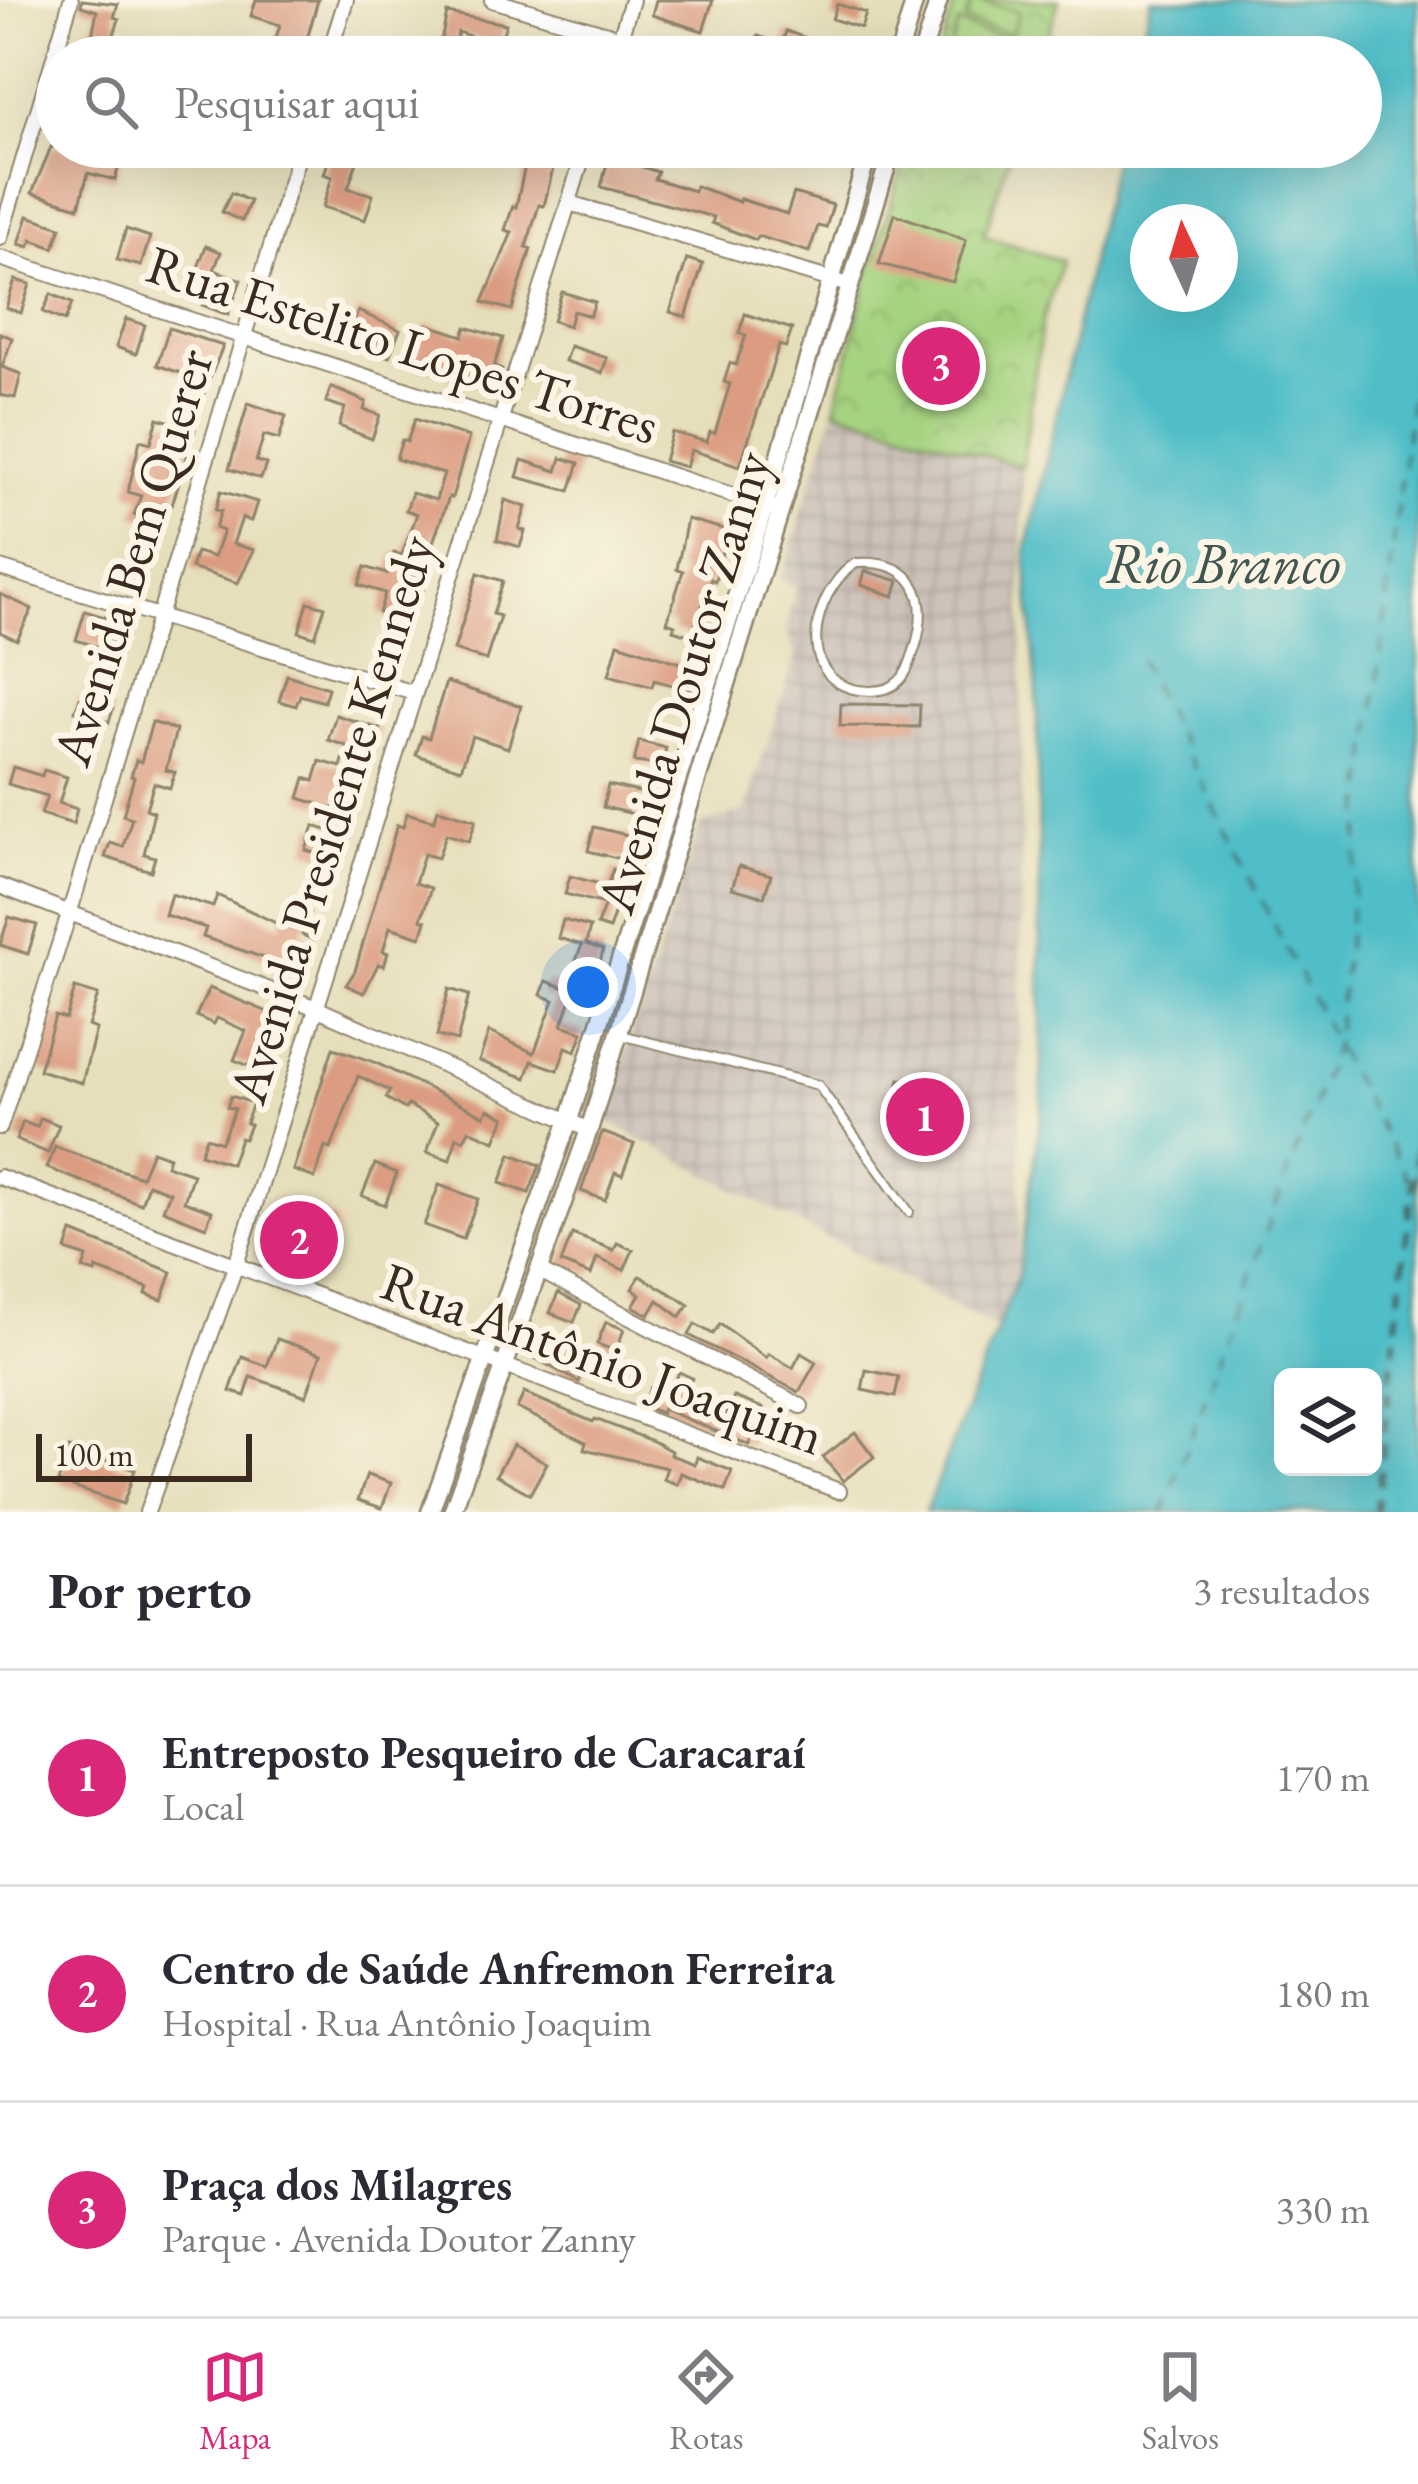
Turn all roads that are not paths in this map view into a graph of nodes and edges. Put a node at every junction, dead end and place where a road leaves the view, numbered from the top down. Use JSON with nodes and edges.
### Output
{"nodes":[{"id":1,"x":71,"y":0,"type":"edge"},
{"id":2,"x":346,"y":0,"type":"edge"},
{"id":3,"x":492,"y":0,"type":"edge"},
{"id":4,"x":632,"y":0,"type":"edge"},
{"id":5,"x":916,"y":0,"type":"edge"},
{"id":6,"x":939,"y":0,"type":"edge"},
{"id":7,"x":60,"y":36,"type":"edge"},
{"id":8,"x":335,"y":36,"type":"edge"},
{"id":9,"x":613,"y":36,"type":"edge"},
{"id":10,"x":621,"y":36,"type":"edge"},
{"id":11,"x":905,"y":36,"type":"edge"},
{"id":12,"x":928,"y":36,"type":"edge"},
{"id":13,"x":36,"y":117,"type":"edge"},
{"id":14,"x":294,"y":168,"type":"edge"},
{"id":15,"x":579,"y":168,"type":"edge"},
{"id":16,"x":863,"y":168,"type":"edge"},
{"id":17,"x":886,"y":168,"type":"edge"},
{"id":18,"x":568,"y":203,"type":"junction"},
{"id":19,"x":0,"y":238,"type":"edge"},
{"id":20,"x":0,"y":258,"type":"edge"},
{"id":21,"x":829,"y":279,"type":"junction"},
{"id":22,"x":849,"y":284,"type":"junction"},
{"id":23,"x":242,"y":336,"type":"junction"},
{"id":24,"x":500,"y":420,"type":"junction"},
{"id":25,"x":772,"y":508,"type":"junction"},
{"id":26,"x":0,"y":568,"type":"edge"},
{"id":27,"x":159,"y":616,"type":"junction"},
{"id":28,"x":817,"y":633,"type":"joint"},
{"id":29,"x":414,"y":693,"type":"junction"},
{"id":30,"x":0,"y":886,"type":"edge"},
{"id":31,"x":70,"y":911,"type":"junction"},
{"id":32,"x":316,"y":1008,"type":"junction"},
{"id":33,"x":619,"y":1034,"type":"junction"},
{"id":34,"x":569,"y":1120,"type":"junction"},
{"id":35,"x":0,"y":1127,"type":"edge"},
{"id":36,"x":590,"y":1130,"type":"junction"},
{"id":37,"x":0,"y":1177,"type":"edge"},
{"id":38,"x":909,"y":1212,"type":"dead end"},
{"id":39,"x":236,"y":1264,"type":"junction"},
{"id":40,"x":538,"y":1270,"type":"junction"},
{"id":41,"x":496,"y":1365,"type":"junction"},
{"id":42,"x":801,"y":1406,"type":"dead end"},
{"id":43,"x":839,"y":1491,"type":"dead end"},
{"id":44,"x":147,"y":1512,"type":"edge"},
{"id":45,"x":430,"y":1512,"type":"edge"},
{"id":46,"x":452,"y":1512,"type":"edge"}],
"edges":[{"from":1,"to":7,"type":"street"},
{"from":2,"to":8,"type":"street"},
{"from":3,"to":9,"type":"street"},
{"from":4,"to":10,"type":"street"},
{"from":5,"to":11,"type":"street"},
{"from":6,"to":12,"type":"street"},
{"from":13,"to":19,"type":"street"},
{"from":14,"to":23,"type":"street","name":"Avenida Bem Querer"},
{"from":15,"to":18,"type":"street","name":"Avenida Presidente Kennedy"},
{"from":16,"to":21,"type":"street","name":"Avenida Doutor Zanny"},
{"from":17,"to":22,"type":"street","name":"Avenida Doutor Zanny"},
{"from":18,"to":21,"type":"street"},
{"from":18,"to":24,"type":"street","name":"Avenida Presidente Kennedy"},
{"from":20,"to":23,"type":"street","name":"Rua Estelito Lopes Torres"},
{"from":21,"to":22,"type":"street"},
{"from":21,"to":25,"type":"street","name":"Avenida Doutor Zanny"},
{"from":22,"to":25,"type":"street","name":"Avenida Doutor Zanny"},
{"from":23,"to":24,"type":"street","name":"Rua Estelito Lopes Torres"},
{"from":23,"to":27,"type":"street","name":"Avenida Bem Querer"},
{"from":24,"to":25,"type":"street","name":"Rua Estelito Lopes Torres"},
{"from":24,"to":29,"type":"street","name":"Avenida Presidente Kennedy"},
{"from":25,"to":33,"type":"street","name":"Avenida Doutor Zanny"},
{"from":25,"to":34,"type":"street","name":"Avenida Doutor Zanny"},
{"from":26,"to":27,"type":"street"},
{"from":27,"to":29,"type":"street"},
{"from":27,"to":31,"type":"street","name":"Avenida Bem Querer"},
{"from":28,"to":28,"type":"lane"},
{"from":29,"to":32,"type":"street","name":"Avenida Presidente Kennedy"},
{"from":30,"to":31,"type":"street"},
{"from":31,"to":32,"type":"street"},
{"from":31,"to":35,"type":"street","name":"Avenida Bem Querer"},
{"from":32,"to":34,"type":"street"},
{"from":32,"to":39,"type":"street","name":"Avenida Presidente Kennedy"},
{"from":33,"to":36,"type":"street","name":"Avenida Doutor Zanny"},
{"from":33,"to":38,"type":"lane"},
{"from":34,"to":36,"type":"street"},
{"from":34,"to":41,"type":"street","name":"Avenida Doutor Zanny"},
{"from":36,"to":40,"type":"street","name":"Avenida Doutor Zanny"},
{"from":37,"to":39,"type":"street","name":"Rua Antônio Joaquim"},
{"from":39,"to":41,"type":"street","name":"Rua Antônio Joaquim"},
{"from":39,"to":44,"type":"street","name":"Avenida Presidente Kennedy"},
{"from":40,"to":41,"type":"street","name":"Avenida Doutor Zanny"},
{"from":40,"to":42,"type":"street"},
{"from":41,"to":43,"type":"street","name":"Rua Antônio Joaquim"},
{"from":41,"to":45,"type":"street","name":"Avenida Doutor Zanny"},
{"from":41,"to":46,"type":"street","name":"Avenida Doutor Zanny"}]}
